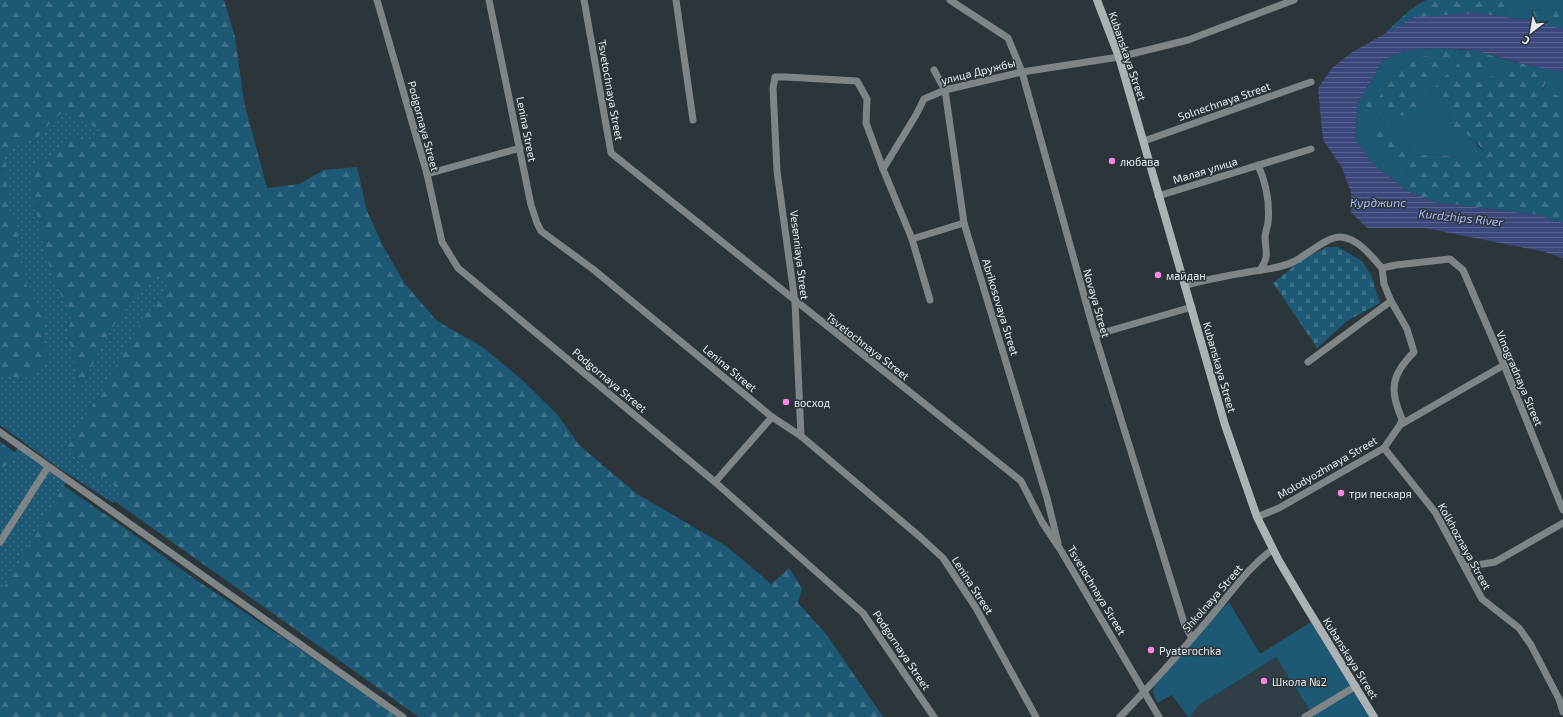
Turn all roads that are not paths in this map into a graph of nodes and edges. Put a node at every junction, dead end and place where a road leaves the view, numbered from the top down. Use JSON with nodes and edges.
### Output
{"nodes":[{"id":1,"x":377,"y":0,"type":"edge"},
{"id":2,"x":489,"y":0,"type":"edge"},
{"id":3,"x":584,"y":0,"type":"edge"},
{"id":4,"x":676,"y":0,"type":"edge"},
{"id":5,"x":950,"y":0,"type":"edge"},
{"id":6,"x":1097,"y":0,"type":"edge"},
{"id":7,"x":1290,"y":1,"type":"edge"},
{"id":8,"x":1119,"y":57,"type":"junction"},
{"id":9,"x":934,"y":70,"type":"dead end"},
{"id":10,"x":1022,"y":72,"type":"junction"},
{"id":11,"x":1311,"y":82,"type":"dead end"},
{"id":12,"x":945,"y":90,"type":"junction"},
{"id":13,"x":693,"y":120,"type":"dead end"},
{"id":14,"x":1144,"y":141,"type":"junction"},
{"id":15,"x":520,"y":148,"type":"junction"},
{"id":16,"x":1311,"y":149,"type":"dead end"},
{"id":17,"x":1258,"y":165,"type":"junction"},
{"id":18,"x":883,"y":169,"type":"junction"},
{"id":19,"x":427,"y":174,"type":"junction"},
{"id":20,"x":1158,"y":196,"type":"junction"},
{"id":21,"x":964,"y":223,"type":"junction"},
{"id":22,"x":912,"y":239,"type":"junction"},
{"id":23,"x":1382,"y":268,"type":"junction"},
{"id":24,"x":1260,"y":270,"type":"junction"},
{"id":25,"x":1186,"y":285,"type":"junction"},
{"id":26,"x":930,"y":300,"type":"dead end"},
{"id":27,"x":1391,"y":301,"type":"junction"},
{"id":28,"x":795,"y":302,"type":"junction"},
{"id":29,"x":1192,"y":307,"type":"junction"},
{"id":30,"x":1095,"y":334,"type":"junction"},
{"id":31,"x":1308,"y":362,"type":"dead end"},
{"id":32,"x":1504,"y":365,"type":"junction"},
{"id":33,"x":772,"y":417,"type":"junction"},
{"id":34,"x":1400,"y":426,"type":"junction"},
{"id":35,"x":0,"y":432,"type":"edge"},
{"id":36,"x":802,"y":436,"type":"junction"},
{"id":37,"x":1384,"y":448,"type":"junction"},
{"id":38,"x":48,"y":467,"type":"junction"},
{"id":39,"x":715,"y":482,"type":"junction"},
{"id":40,"x":1563,"y":510,"type":"edge"},
{"id":41,"x":1257,"y":517,"type":"junction"},
{"id":42,"x":1563,"y":523,"type":"edge"},
{"id":43,"x":0,"y":542,"type":"edge"},
{"id":44,"x":1060,"y":549,"type":"junction"},
{"id":45,"x":1273,"y":549,"type":"junction"},
{"id":46,"x":1465,"y":567,"type":"junction"},
{"id":47,"x":1192,"y":638,"type":"junction"},
{"id":48,"x":1356,"y":686,"type":"junction"},
{"id":49,"x":1144,"y":692,"type":"junction"},
{"id":50,"x":1563,"y":712,"type":"edge"},
{"id":51,"x":403,"y":717,"type":"edge"},
{"id":52,"x":934,"y":717,"type":"edge"},
{"id":53,"x":1036,"y":717,"type":"edge"},
{"id":54,"x":1120,"y":717,"type":"edge"},
{"id":55,"x":1159,"y":717,"type":"edge"},
{"id":56,"x":1305,"y":717,"type":"edge"},
{"id":57,"x":1374,"y":717,"type":"edge"}],
"edges":[{"from":1,"to":19,"type":"street","name":"Podgornaya Street"},
{"from":2,"to":15,"type":"street","name":"Lenina Street"},
{"from":3,"to":28,"type":"street","name":"Tsvetochnaya Street"},
{"from":4,"to":13,"type":"street"},
{"from":5,"to":10,"type":"street","name":"Novaya Street"},
{"from":6,"to":8,"type":"main road","name":"Kubanskaya Street"},
{"from":7,"to":8,"type":"street","name":"улица Дружбы"},
{"from":8,"to":10,"type":"street","name":"улица Дружбы"},
{"from":8,"to":14,"type":"main road","name":"Kubanskaya Street"},
{"from":9,"to":12,"type":"street","name":"Abrikosovaya Street"},
{"from":10,"to":12,"type":"street","name":"улица Дружбы"},
{"from":10,"to":30,"type":"street","name":"Novaya Street"},
{"from":11,"to":14,"type":"street","name":"Solnechnaya Street"},
{"from":12,"to":18,"type":"street","name":"улица Дружбы"},
{"from":12,"to":21,"type":"street","name":"Abrikosovaya Street"},
{"from":14,"to":20,"type":"main road","name":"Kubanskaya Street"},
{"from":15,"to":19,"type":"street"},
{"from":15,"to":33,"type":"street","name":"Lenina Street"},
{"from":16,"to":17,"type":"street","name":"Малая улица"},
{"from":17,"to":20,"type":"street","name":"Малая улица"},
{"from":17,"to":24,"type":"street"},
{"from":18,"to":22,"type":"street"},
{"from":18,"to":28,"type":"street","name":"Vesenniaya Street"},
{"from":19,"to":39,"type":"street","name":"Podgornaya Street"},
{"from":20,"to":25,"type":"main road","name":"Kubanskaya Street"},
{"from":21,"to":22,"type":"street"},
{"from":21,"to":44,"type":"street","name":"Abrikosovaya Street"},
{"from":22,"to":26,"type":"street"},
{"from":23,"to":24,"type":"street"},
{"from":23,"to":27,"type":"street"},
{"from":23,"to":32,"type":"street","name":"Vinogradnaya Street"},
{"from":24,"to":25,"type":"street"},
{"from":25,"to":29,"type":"main road","name":"Kubanskaya Street"},
{"from":27,"to":31,"type":"street"},
{"from":27,"to":34,"type":"street"},
{"from":28,"to":36,"type":"street","name":"Vesenniaya Street"},
{"from":28,"to":44,"type":"street","name":"Tsvetochnaya Street"},
{"from":29,"to":30,"type":"street"},
{"from":29,"to":41,"type":"main road","name":"Kubanskaya Street"},
{"from":30,"to":47,"type":"street","name":"Novaya Street"},
{"from":32,"to":34,"type":"street","name":"Molodyozhnaya Street"},
{"from":32,"to":40,"type":"street","name":"Vinogradnaya Street"},
{"from":33,"to":36,"type":"street","name":"Lenina Street"},
{"from":33,"to":39,"type":"street"},
{"from":34,"to":37,"type":"street","name":"Molodyozhnaya Street"},
{"from":35,"to":38,"type":"street"},
{"from":36,"to":53,"type":"street","name":"Lenina Street"},
{"from":37,"to":41,"type":"street","name":"Molodyozhnaya Street"},
{"from":37,"to":46,"type":"street","name":"Kolkhoznaya Street"},
{"from":38,"to":43,"type":"street"},
{"from":38,"to":51,"type":"street"},
{"from":39,"to":52,"type":"street","name":"Podgornaya Street"},
{"from":41,"to":45,"type":"main road","name":"Kubanskaya Street"},
{"from":42,"to":46,"type":"street"},
{"from":44,"to":49,"type":"street","name":"Tsvetochnaya Street"},
{"from":45,"to":47,"type":"street","name":"Shkolnaya Street"},
{"from":45,"to":48,"type":"main road","name":"Kubanskaya Street"},
{"from":46,"to":50,"type":"street","name":"Kolkhoznaya Street"},
{"from":47,"to":49,"type":"street","name":"Shkolnaya Street"},
{"from":48,"to":56,"type":"street"},
{"from":48,"to":57,"type":"main road","name":"Kubanskaya Street"},
{"from":49,"to":54,"type":"street","name":"Shkolnaya Street"},
{"from":49,"to":55,"type":"street","name":"Tsvetochnaya Street"}]}
